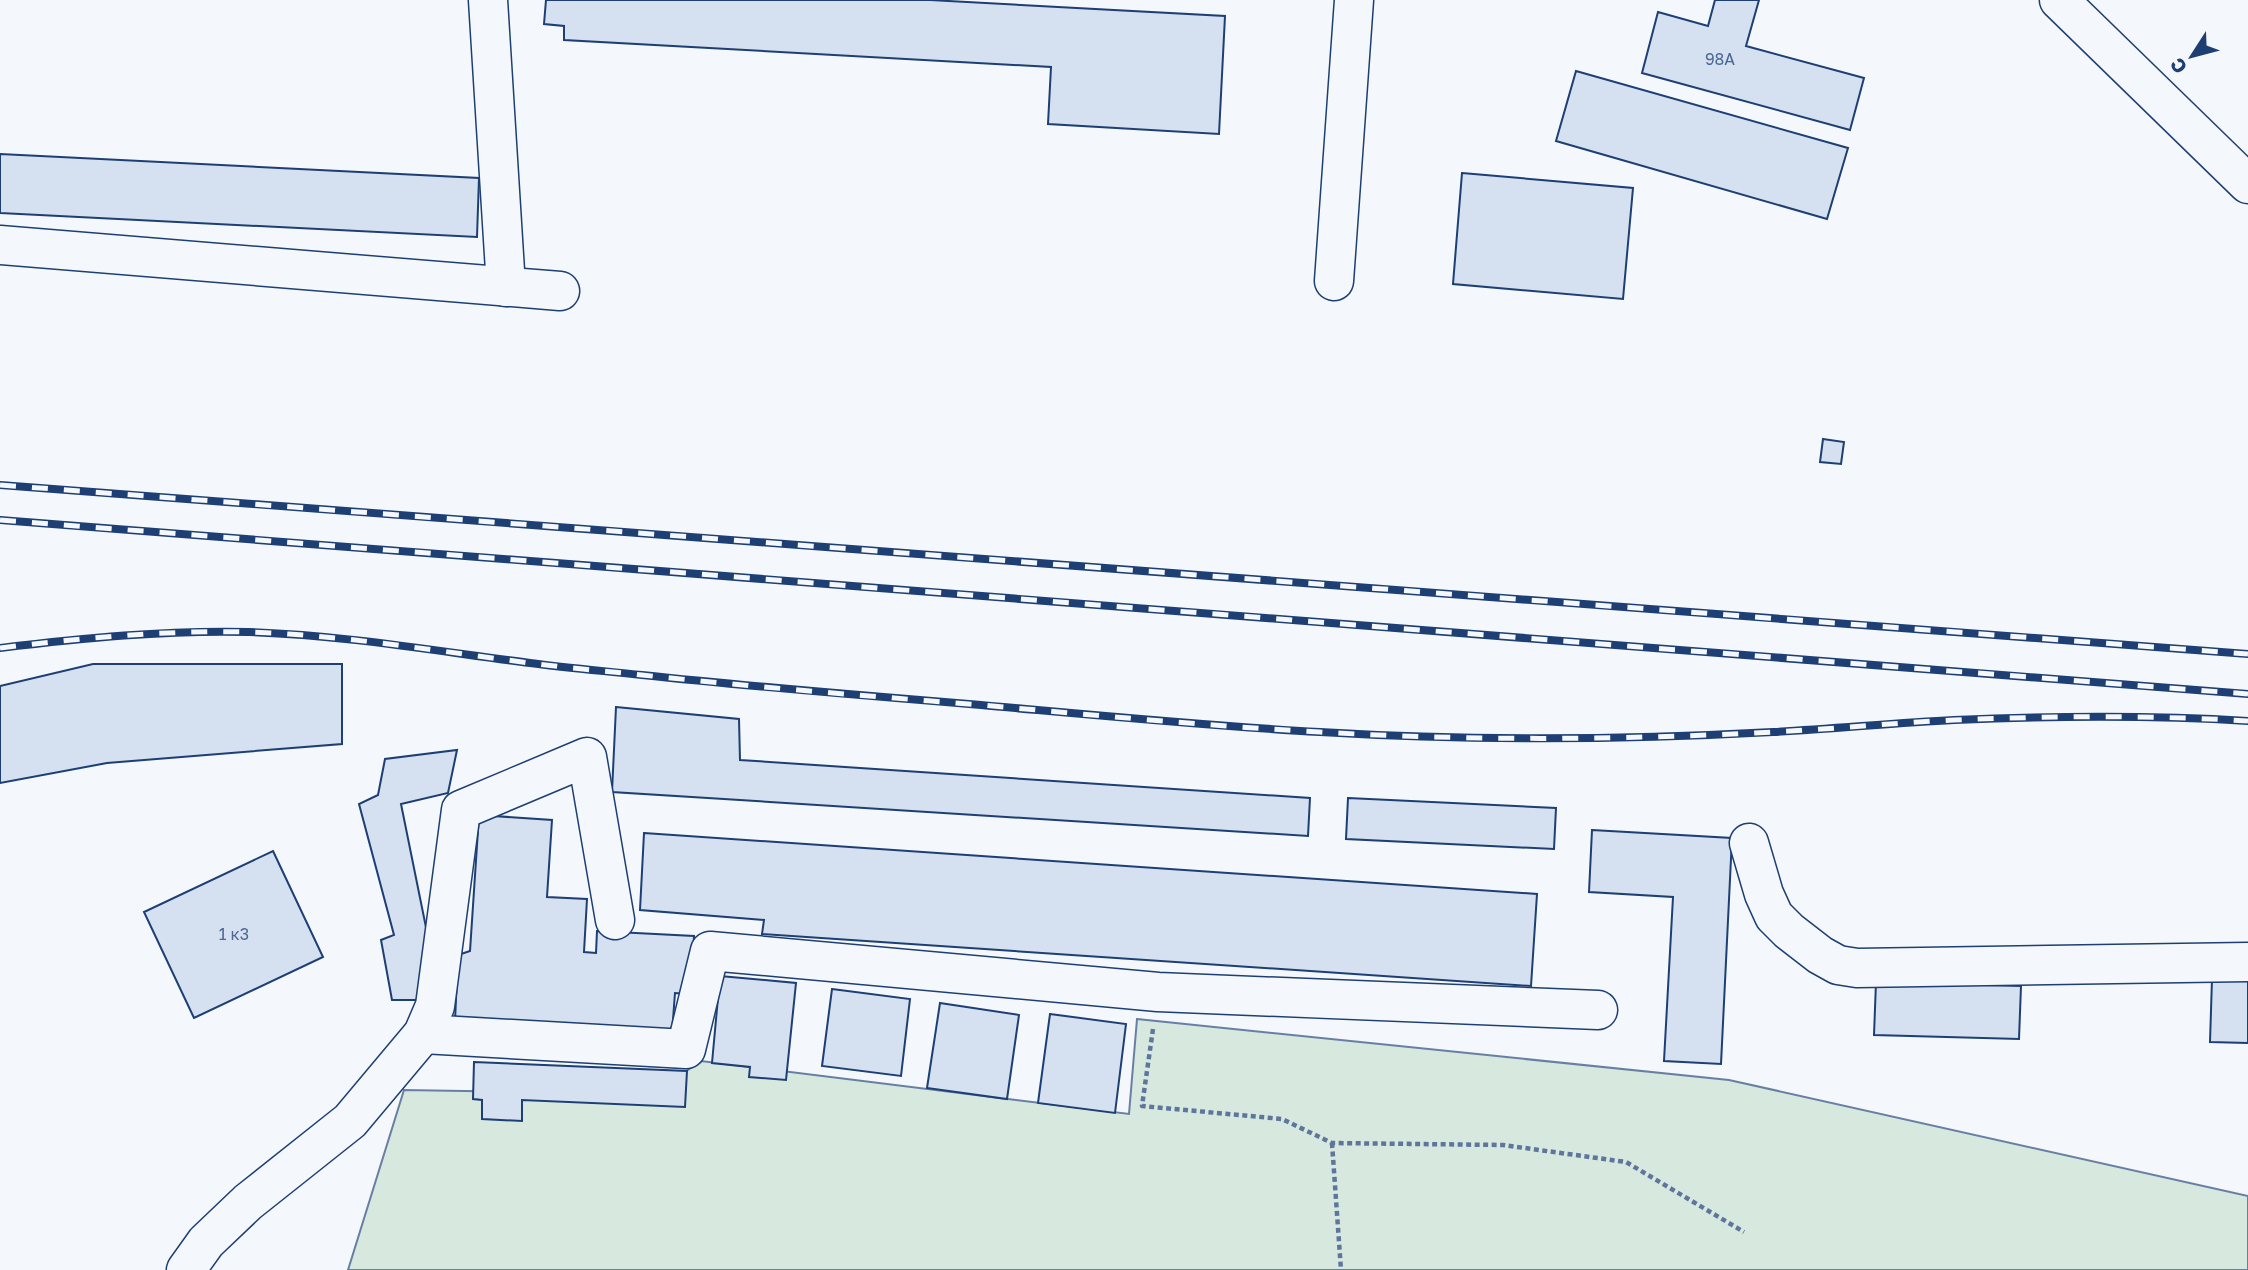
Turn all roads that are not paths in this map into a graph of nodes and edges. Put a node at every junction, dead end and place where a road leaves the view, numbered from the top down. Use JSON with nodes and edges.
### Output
{"nodes":[{"id":1,"x":488,"y":0,"type":"edge"},
{"id":2,"x":1354,"y":0,"type":"edge"},
{"id":3,"x":2059,"y":0,"type":"edge"},
{"id":4,"x":2248,"y":184,"type":"edge"},
{"id":5,"x":0,"y":245,"type":"edge"},
{"id":6,"x":1334,"y":281,"type":"dead end"},
{"id":7,"x":506,"y":286,"type":"junction"},
{"id":8,"x":560,"y":291,"type":"dead end"},
{"id":9,"x":1749,"y":843,"type":"dead end"},
{"id":10,"x":615,"y":920,"type":"dead end"},
{"id":11,"x":2248,"y":962,"type":"edge"},
{"id":12,"x":1598,"y":1010,"type":"dead end"},
{"id":13,"x":423,"y":1034,"type":"junction"},
{"id":14,"x":186,"y":1270,"type":"edge"}],
"edges":[{"from":1,"to":7,"type":"lane"},
{"from":2,"to":6,"type":"lane"},
{"from":3,"to":4,"type":"lane"},
{"from":5,"to":7,"type":"lane"},
{"from":7,"to":8,"type":"lane"},
{"from":9,"to":11,"type":"lane"},
{"from":10,"to":13,"type":"lane"},
{"from":12,"to":13,"type":"lane"},
{"from":13,"to":14,"type":"lane"}]}
